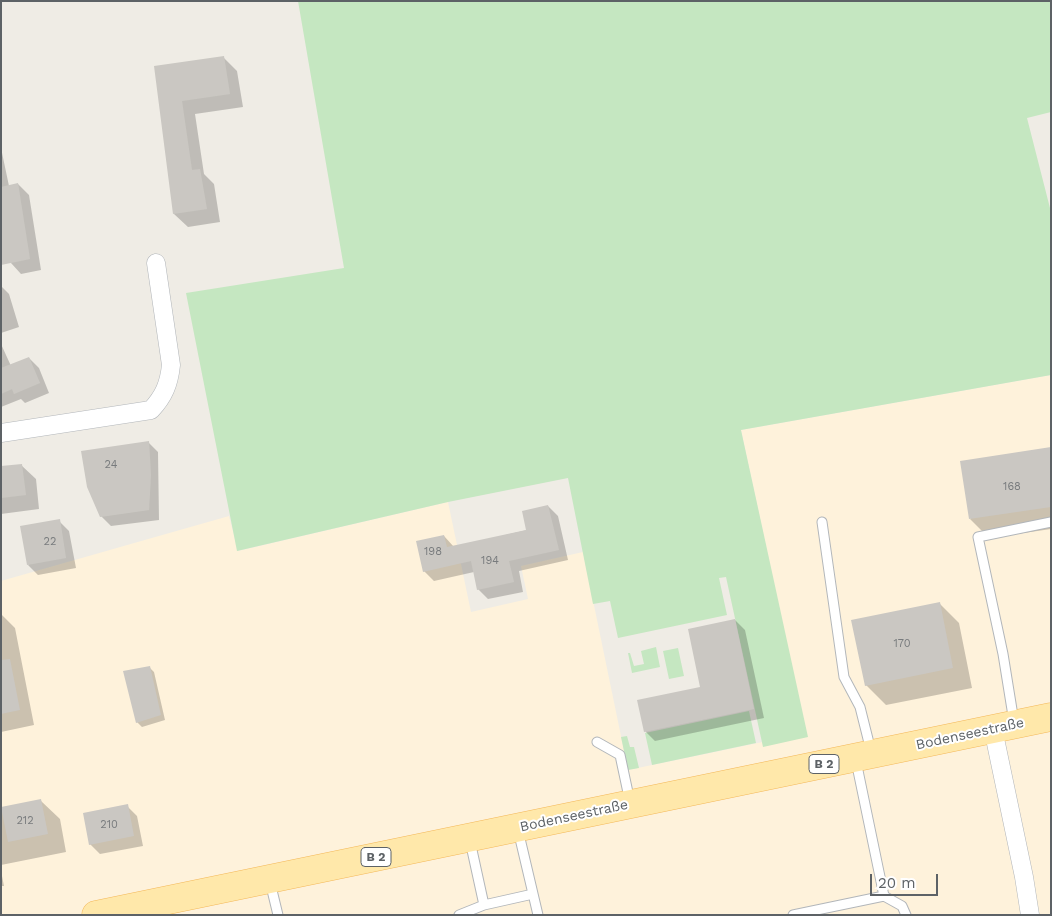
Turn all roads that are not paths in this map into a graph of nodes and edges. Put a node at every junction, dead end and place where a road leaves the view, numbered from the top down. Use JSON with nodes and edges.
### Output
{"nodes":[{"id":1,"x":156,"y":263,"type":"dead end"},
{"id":2,"x":1,"y":433,"type":"edge"},
{"id":3,"x":822,"y":522,"type":"dead end"},
{"id":4,"x":1051,"y":522,"type":"edge"},
{"id":5,"x":1051,"y":717,"type":"edge"},
{"id":6,"x":1004,"y":727,"type":"junction"},
{"id":7,"x":597,"y":742,"type":"dead end"},
{"id":8,"x":863,"y":756,"type":"junction"},
{"id":9,"x":631,"y":804,"type":"junction"},
{"id":10,"x":517,"y":828,"type":"junction"},
{"id":11,"x":470,"y":838,"type":"junction"},
{"id":12,"x":269,"y":879,"type":"junction"},
{"id":13,"x":533,"y":894,"type":"junction"},
{"id":14,"x":884,"y":896,"type":"junction"},
{"id":15,"x":484,"y":905,"type":"junction"},
{"id":16,"x":96,"y":915,"type":"edge"},
{"id":17,"x":278,"y":915,"type":"edge"},
{"id":18,"x":459,"y":915,"type":"edge"},
{"id":19,"x":538,"y":915,"type":"edge"},
{"id":20,"x":793,"y":915,"type":"edge"},
{"id":21,"x":906,"y":915,"type":"edge"},
{"id":22,"x":1030,"y":915,"type":"edge"}],
"edges":[{"from":1,"to":2,"type":"street"},
{"from":3,"to":8,"type":"lane"},
{"from":4,"to":6,"type":"lane"},
{"from":5,"to":6,"type":"main road","name":"Bodenseestraße","number":"B 2"},
{"from":6,"to":8,"type":"main road","name":"Bodenseestraße","number":"B 2"},
{"from":6,"to":22,"type":"street"},
{"from":7,"to":9,"type":"lane"},
{"from":8,"to":9,"type":"main road","name":"Bodenseestraße","number":"B 2"},
{"from":8,"to":14,"type":"lane"},
{"from":9,"to":10,"type":"main road","name":"Bodenseestraße","number":"B 2"},
{"from":10,"to":11,"type":"main road","name":"Bodenseestraße","number":"B 2"},
{"from":10,"to":13,"type":"lane"},
{"from":11,"to":12,"type":"main road","name":"Bodenseestraße","number":"B 2"},
{"from":11,"to":15,"type":"lane"},
{"from":12,"to":16,"type":"main road","name":"Bodenseestraße","number":"B 2"},
{"from":12,"to":17,"type":"lane"},
{"from":13,"to":15,"type":"lane"},
{"from":13,"to":19,"type":"lane"},
{"from":14,"to":20,"type":"lane"},
{"from":14,"to":21,"type":"lane"},
{"from":15,"to":18,"type":"lane"}]}
